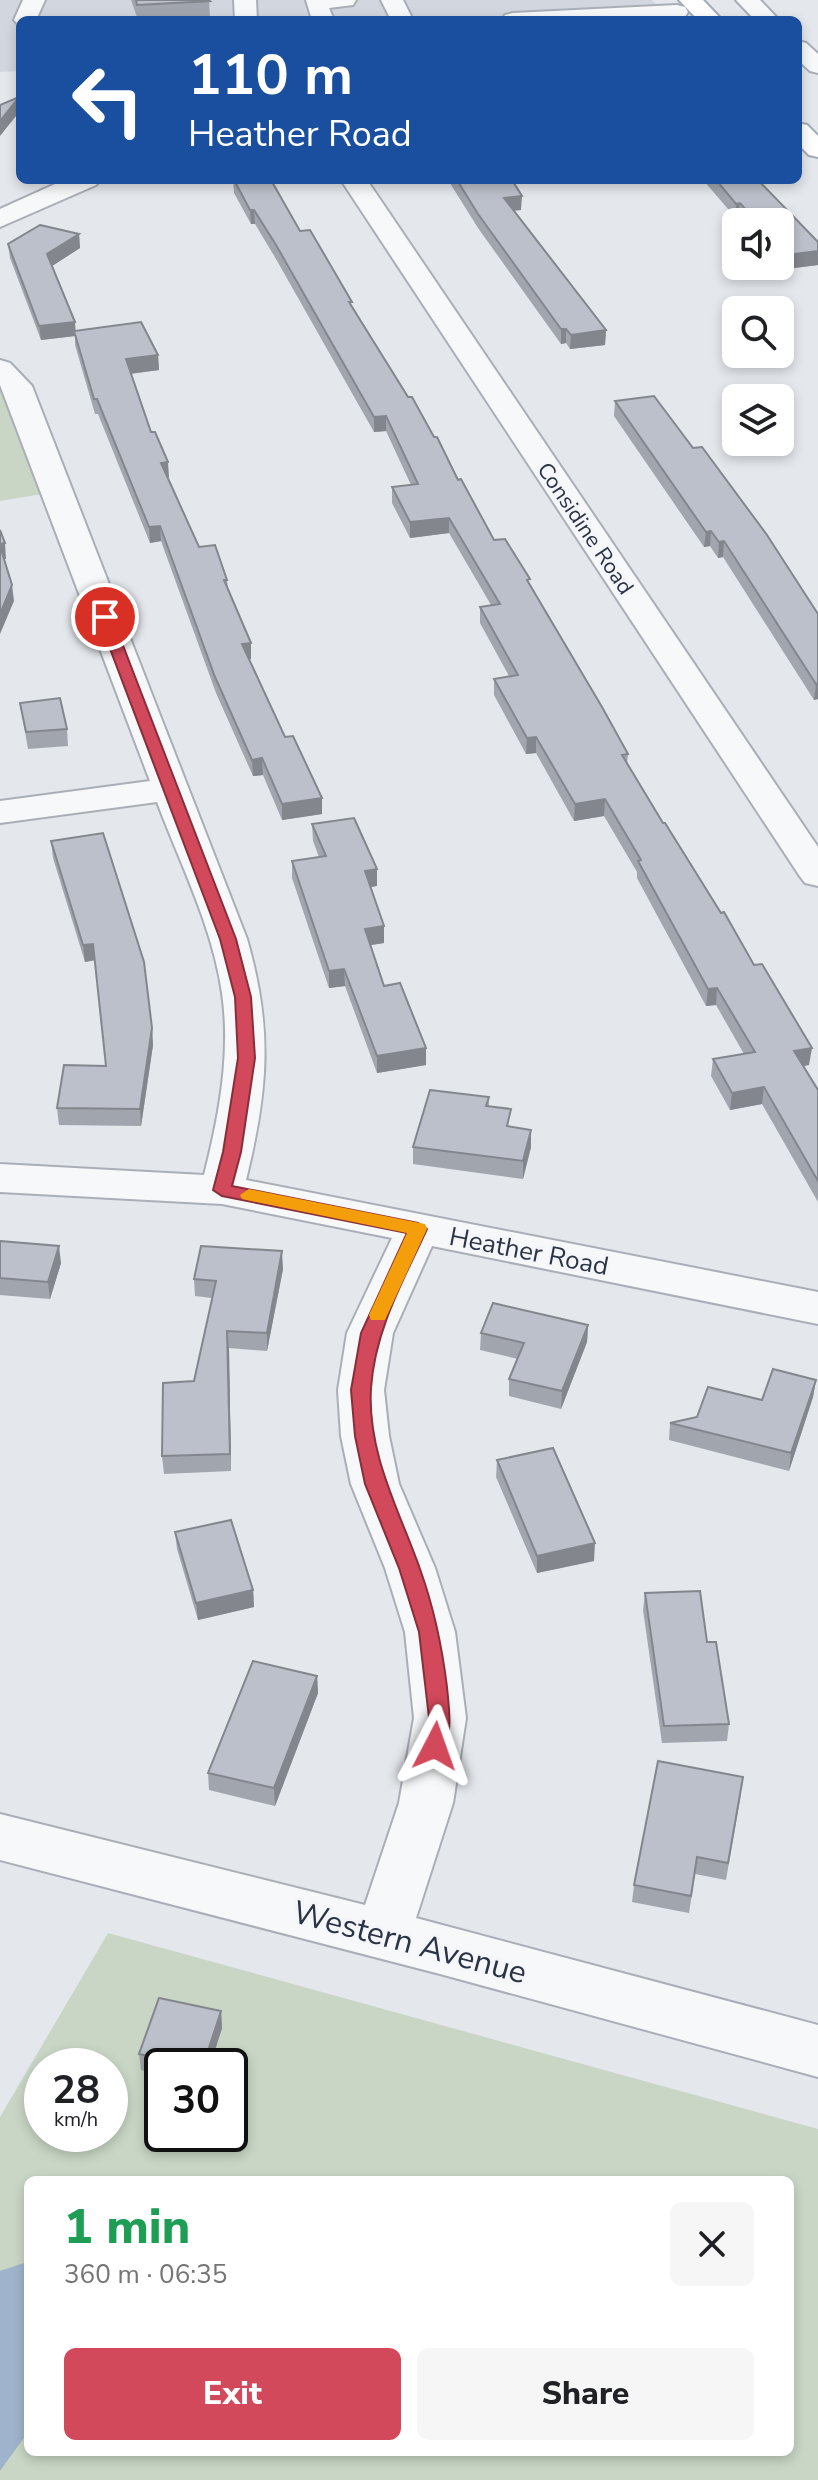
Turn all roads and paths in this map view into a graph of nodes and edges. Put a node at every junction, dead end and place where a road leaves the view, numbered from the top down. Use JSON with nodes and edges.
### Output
{"nodes":[{"id":1,"x":345,"y":0,"type":"edge"},
{"id":2,"x":747,"y":0,"type":"edge"},
{"id":3,"x":580,"y":8,"type":"edge"},
{"id":4,"x":679,"y":8,"type":"edge"},
{"id":5,"x":321,"y":16,"type":"edge"},
{"id":6,"x":535,"y":16,"type":"edge"},
{"id":7,"x":700,"y":16,"type":"edge"},
{"id":8,"x":764,"y":16,"type":"edge"},
{"id":9,"x":802,"y":52,"type":"edge"},
{"id":10,"x":818,"y":66,"type":"edge"},
{"id":11,"x":802,"y":110,"type":"edge"},
{"id":12,"x":818,"y":126,"type":"edge"},
{"id":13,"x":802,"y":134,"type":"edge"},
{"id":14,"x":818,"y":150,"type":"edge"},
{"id":15,"x":77,"y":184,"type":"edge"},
{"id":16,"x":357,"y":184,"type":"edge"},
{"id":17,"x":0,"y":219,"type":"edge"},
{"id":18,"x":0,"y":369,"type":"edge"},
{"id":19,"x":171,"y":789,"type":"junction"},
{"id":20,"x":0,"y":812,"type":"edge"},
{"id":21,"x":818,"y":875,"type":"edge"},
{"id":22,"x":0,"y":1178,"type":"edge"},
{"id":23,"x":222,"y":1190,"type":"junction"},
{"id":24,"x":418,"y":1229,"type":"junction"},
{"id":25,"x":818,"y":1308,"type":"edge"},
{"id":26,"x":0,"y":1837,"type":"edge"},
{"id":27,"x":383,"y":1934,"type":"junction"},
{"id":28,"x":818,"y":2051,"type":"edge"}],
"edges":[{"from":1,"to":5,"type":"street"},
{"from":2,"to":8,"type":"street"},
{"from":3,"to":4,"type":"street"},
{"from":3,"to":6,"type":"street"},
{"from":4,"to":7,"type":"main road"},
{"from":9,"to":10,"type":"street"},
{"from":11,"to":12,"type":"main road"},
{"from":13,"to":14,"type":"main road"},
{"from":15,"to":17,"type":"street"},
{"from":16,"to":21,"type":"street","name":"Considine Road"},
{"from":18,"to":19,"type":"street"},
{"from":19,"to":20,"type":"street"},
{"from":19,"to":23,"type":"street"},
{"from":22,"to":23,"type":"street","name":"Heather Road"},
{"from":23,"to":24,"type":"street","name":"Heather Road"},
{"from":24,"to":25,"type":"street","name":"Heather Road"},
{"from":24,"to":27,"type":"street"},
{"from":26,"to":27,"type":"street","name":"Western Avenue"},
{"from":27,"to":28,"type":"street","name":"Western Avenue"}]}
